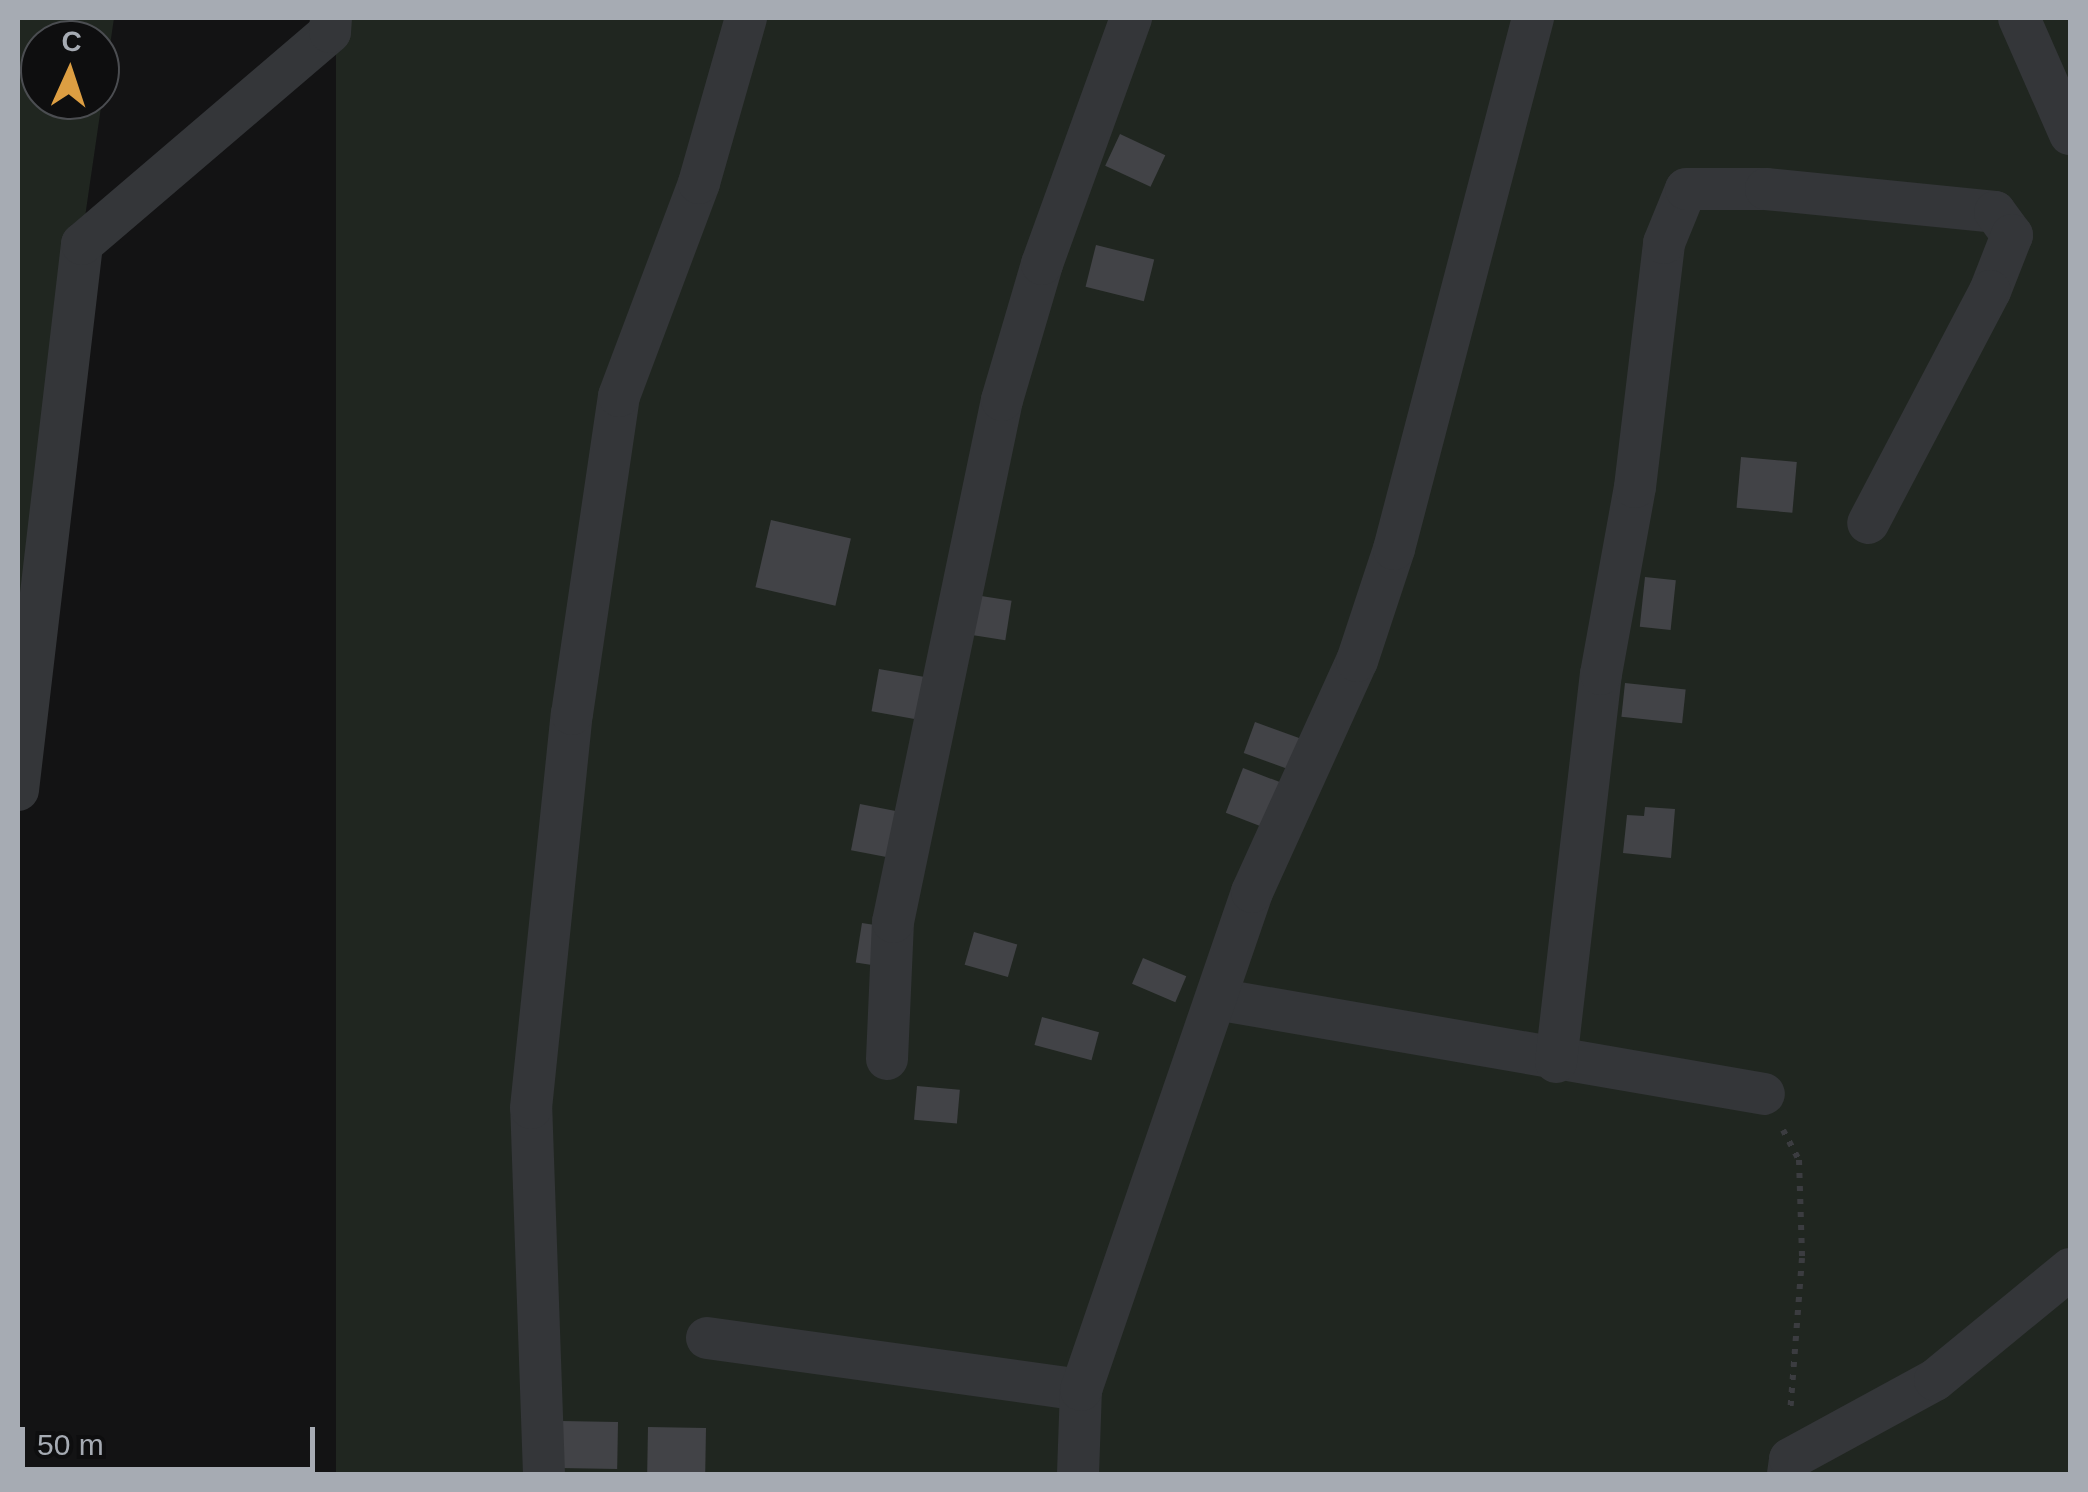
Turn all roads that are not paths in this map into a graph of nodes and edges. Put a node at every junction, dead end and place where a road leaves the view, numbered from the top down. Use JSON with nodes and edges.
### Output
{"nodes":[{"id":1,"x":331,"y":18,"type":"edge"},
{"id":2,"x":746,"y":18,"type":"edge"},
{"id":3,"x":1131,"y":18,"type":"edge"},
{"id":4,"x":1534,"y":18,"type":"edge"},
{"id":5,"x":2019,"y":18,"type":"edge"},
{"id":6,"x":2070,"y":134,"type":"edge"},
{"id":7,"x":1868,"y":523,"type":"dead end"},
{"id":8,"x":18,"y":790,"type":"edge"},
{"id":9,"x":1216,"y":999,"type":"junction"},
{"id":10,"x":888,"y":1058,"type":"dead end"},
{"id":11,"x":1556,"y":1062,"type":"junction"},
{"id":12,"x":1764,"y":1094,"type":"road end"},
{"id":13,"x":2070,"y":1269,"type":"edge"},
{"id":14,"x":707,"y":1338,"type":"dead end"},
{"id":15,"x":1081,"y":1390,"type":"junction"},
{"id":16,"x":1789,"y":1467,"type":"edge"},
{"id":17,"x":544,"y":1474,"type":"edge"},
{"id":18,"x":1078,"y":1474,"type":"edge"}],
"edges":[{"from":1,"to":8,"type":"lane"},
{"from":2,"to":17,"type":"lane"},
{"from":3,"to":10,"type":"lane"},
{"from":4,"to":9,"type":"lane"},
{"from":5,"to":6,"type":"lane"},
{"from":7,"to":11,"type":"lane"},
{"from":9,"to":11,"type":"lane"},
{"from":9,"to":15,"type":"lane"},
{"from":11,"to":12,"type":"lane"},
{"from":13,"to":16,"type":"lane"},
{"from":14,"to":15,"type":"lane"},
{"from":15,"to":18,"type":"lane"}]}
